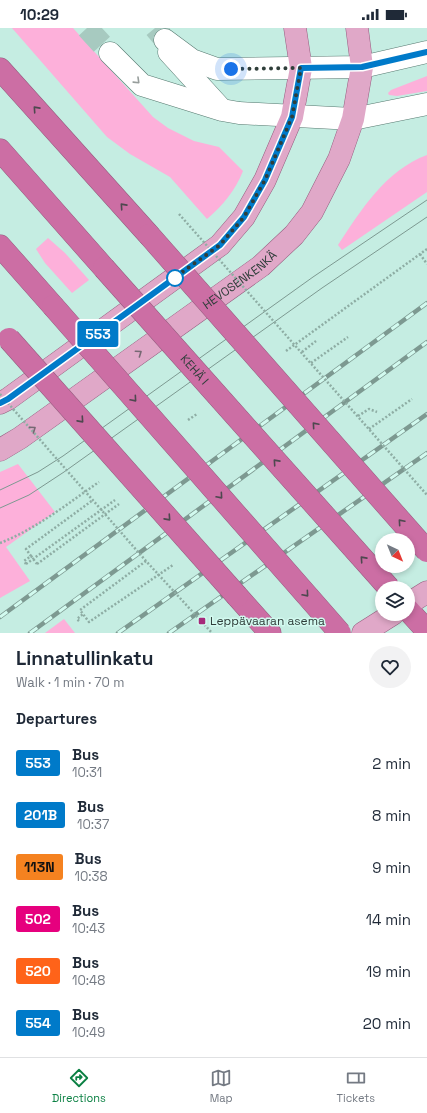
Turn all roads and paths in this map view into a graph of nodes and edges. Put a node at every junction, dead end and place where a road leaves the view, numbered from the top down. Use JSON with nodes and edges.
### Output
{"nodes":[{"id":1,"x":295,"y":28,"type":"edge"},
{"id":2,"x":357,"y":28,"type":"edge"},
{"id":3,"x":427,"y":52,"type":"edge"},
{"id":4,"x":110,"y":53,"type":"tunnel mouth"},
{"id":5,"x":362,"y":67,"type":"junction"},
{"id":6,"x":301,"y":68,"type":"junction"},
{"id":7,"x":0,"y":69,"type":"edge"},
{"id":8,"x":427,"y":104,"type":"edge"},
{"id":9,"x":222,"y":110,"type":"junction"},
{"id":10,"x":292,"y":117,"type":"junction"},
{"id":11,"x":354,"y":119,"type":"junction"},
{"id":12,"x":0,"y":150,"type":"edge"},
{"id":13,"x":179,"y":214,"type":"dead end"},
{"id":14,"x":0,"y":246,"type":"edge"},
{"id":15,"x":420,"y":254,"type":"dead end"},
{"id":16,"x":427,"y":264,"type":"edge"},
{"id":17,"x":5,"y":334,"type":"edge"},
{"id":18,"x":348,"y":337,"type":"dead end"},
{"id":19,"x":316,"y":341,"type":"dead end"},
{"id":20,"x":302,"y":352,"type":"junction"},
{"id":21,"x":311,"y":363,"type":"junction"},
{"id":22,"x":0,"y":394,"type":"edge"},
{"id":23,"x":412,"y":399,"type":"dead end"},
{"id":24,"x":0,"y":403,"type":"edge"},
{"id":25,"x":377,"y":412,"type":"dead end"},
{"id":26,"x":358,"y":416,"type":"junction"},
{"id":27,"x":369,"y":429,"type":"junction"},
{"id":28,"x":0,"y":450,"type":"edge"},
{"id":29,"x":427,"y":495,"type":"edge"},
{"id":30,"x":119,"y":496,"type":"dead end"},
{"id":31,"x":93,"y":500,"type":"junction"},
{"id":32,"x":123,"y":501,"type":"dead end"},
{"id":33,"x":427,"y":551,"type":"edge"},
{"id":34,"x":31,"y":556,"type":"junction"},
{"id":35,"x":146,"y":561,"type":"junction"},
{"id":36,"x":174,"y":565,"type":"dead end"},
{"id":37,"x":382,"y":581,"type":"edge"},
{"id":38,"x":427,"y":592,"type":"edge"},
{"id":39,"x":415,"y":600,"type":"edge"},
{"id":40,"x":83,"y":614,"type":"junction"},
{"id":41,"x":415,"y":618,"type":"edge"},
{"id":42,"x":79,"y":621,"type":"dead end"},
{"id":43,"x":382,"y":621,"type":"edge"},
{"id":44,"x":427,"y":631,"type":"edge"},
{"id":45,"x":212,"y":633,"type":"edge"},
{"id":46,"x":270,"y":633,"type":"edge"},
{"id":47,"x":340,"y":633,"type":"edge"},
{"id":48,"x":363,"y":633,"type":"edge"}],
"edges":[{"from":1,"to":6,"type":"main road"},
{"from":2,"to":5,"type":"main road","name":"HEVOSENKENKÄ"},
{"from":3,"to":5,"type":"street"},
{"from":4,"to":9,"type":"street","one_way":true},
{"from":5,"to":6,"type":"street"},
{"from":5,"to":11,"type":"main road","name":"HEVOSENKENKÄ"},
{"from":6,"to":9,"type":"street"},
{"from":6,"to":10,"type":"main road"},
{"from":33,"to":7,"type":"highway","one_way":true,"bridge":true},
{"from":8,"to":11,"type":"street"},
{"from":9,"to":10,"type":"street"},
{"from":10,"to":11,"type":"street"},
{"from":10,"to":24,"type":"main road"},
{"from":28,"to":11,"type":"main road","name":"HEVOSENKENKÄ","one_way":true},
{"from":37,"to":12,"type":"highway","name":"KEHÄ I","one_way":true,"bridge":true},
{"from":13,"to":20,"type":"path","bridge":true},
{"from":14,"to":47,"type":"highway","one_way":true,"bridge":true},
{"from":15,"to":16,"type":"path"},
{"from":17,"to":46,"type":"highway","one_way":true,"bridge":true},
{"from":18,"to":21,"type":"path"},
{"from":19,"to":20,"type":"path"},
{"from":20,"to":21,"type":"path","bridge":true},
{"from":21,"to":26,"type":"path","bridge":true},
{"from":22,"to":31,"type":"path","bridge":true},
{"from":23,"to":27,"type":"path"},
{"from":25,"to":26,"type":"path"},
{"from":26,"to":27,"type":"path","bridge":true},
{"from":27,"to":29,"type":"path","bridge":true},
{"from":30,"to":34,"type":"path"},
{"from":31,"to":34,"type":"path"},
{"from":31,"to":35,"type":"path","bridge":true},
{"from":32,"to":34,"type":"path","bridge":true},
{"from":35,"to":40,"type":"path"},
{"from":35,"to":45,"type":"path","bridge":true},
{"from":36,"to":40,"type":"path"},
{"from":38,"to":39,"type":"main road"},
{"from":40,"to":42,"type":"path"},
{"from":41,"to":44,"type":"highway"},
{"from":43,"to":48,"type":"main road"}]}
